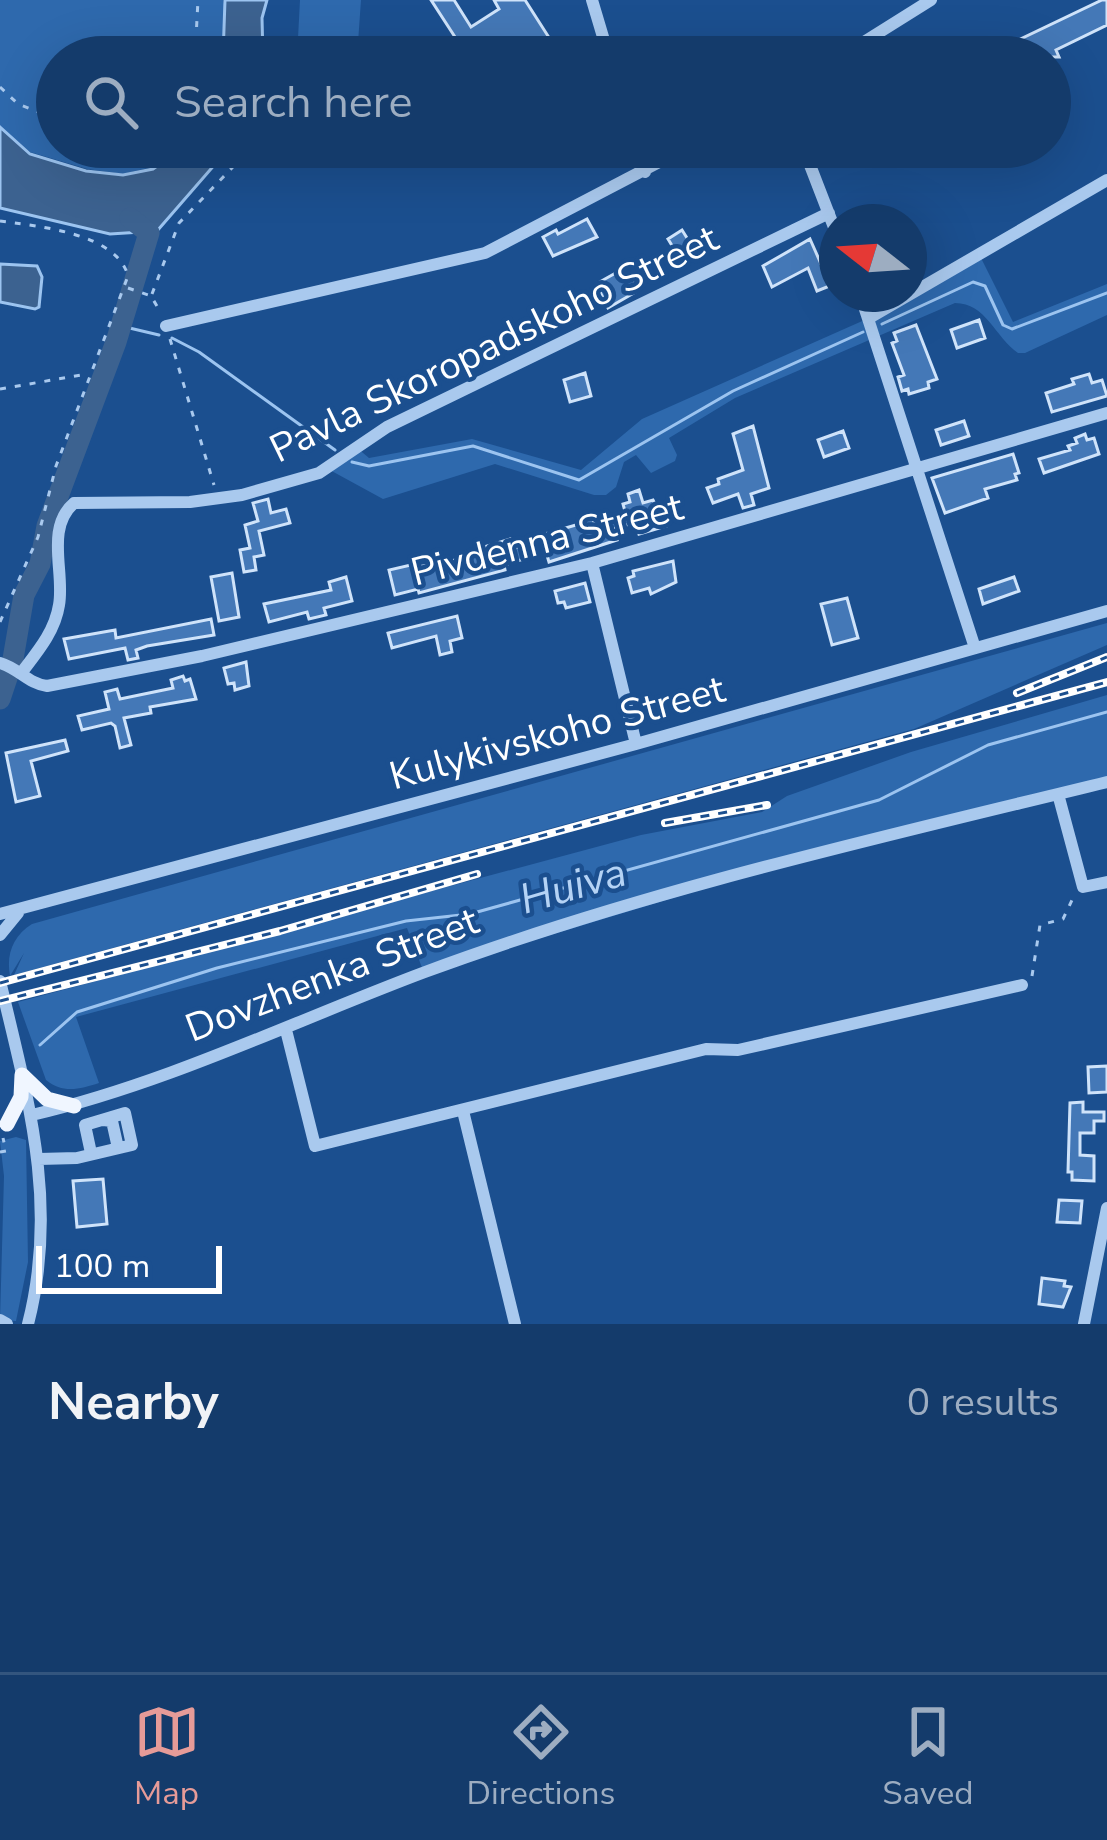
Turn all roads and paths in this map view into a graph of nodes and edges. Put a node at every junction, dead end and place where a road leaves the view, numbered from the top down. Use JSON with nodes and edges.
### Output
{"nodes":[{"id":1,"x":198,"y":0,"type":"edge"},
{"id":2,"x":592,"y":0,"type":"edge"},
{"id":3,"x":931,"y":0,"type":"edge"},
{"id":4,"x":196,"y":36,"type":"edge"},
{"id":5,"x":603,"y":36,"type":"edge"},
{"id":6,"x":874,"y":36,"type":"edge"},
{"id":7,"x":0,"y":87,"type":"edge"},
{"id":8,"x":36,"y":110,"type":"edge"},
{"id":9,"x":232,"y":168,"type":"edge"},
{"id":10,"x":644,"y":168,"type":"edge"},
{"id":11,"x":652,"y":168,"type":"edge"},
{"id":12,"x":811,"y":168,"type":"edge"},
{"id":13,"x":645,"y":172,"type":"junction"},
{"id":14,"x":1107,"y":180,"type":"edge"},
{"id":15,"x":825,"y":204,"type":"edge"},
{"id":16,"x":819,"y":218,"type":"edge"},
{"id":17,"x":0,"y":221,"type":"edge"},
{"id":18,"x":126,"y":287,"type":"junction"},
{"id":19,"x":151,"y":296,"type":"junction"},
{"id":20,"x":867,"y":312,"type":"edge"},
{"id":21,"x":869,"y":318,"type":"junction"},
{"id":22,"x":166,"y":326,"type":"junction"},
{"id":23,"x":89,"y":374,"type":"junction"},
{"id":24,"x":0,"y":388,"type":"edge"},
{"id":25,"x":1107,"y":413,"type":"edge"},
{"id":26,"x":919,"y":470,"type":"junction"},
{"id":27,"x":219,"y":499,"type":"junction"},
{"id":28,"x":592,"y":562,"type":"junction"},
{"id":29,"x":1107,"y":610,"type":"edge"},
{"id":30,"x":0,"y":622,"type":"edge"},
{"id":31,"x":975,"y":648,"type":"junction"},
{"id":32,"x":0,"y":663,"type":"edge"},
{"id":33,"x":22,"y":672,"type":"junction"},
{"id":34,"x":636,"y":744,"type":"junction"},
{"id":35,"x":1107,"y":782,"type":"edge"},
{"id":36,"x":1058,"y":794,"type":"junction"},
{"id":37,"x":1107,"y":882,"type":"edge"},
{"id":38,"x":1083,"y":886,"type":"junction"},
{"id":39,"x":22,"y":909,"type":"junction"},
{"id":40,"x":0,"y":914,"type":"edge"},
{"id":41,"x":0,"y":935,"type":"edge"},
{"id":42,"x":0,"y":982,"type":"edge"},
{"id":43,"x":1022,"y":985,"type":"joint"},
{"id":44,"x":286,"y":1030,"type":"junction"},
{"id":45,"x":22,"y":1075,"type":"junction"},
{"id":46,"x":97,"y":1099,"type":"junction"},
{"id":47,"x":74,"y":1106,"type":"junction"},
{"id":48,"x":463,"y":1111,"type":"junction"},
{"id":49,"x":32,"y":1115,"type":"junction"},
{"id":50,"x":101,"y":1120,"type":"junction"},
{"id":51,"x":3,"y":1126,"type":"edge"},
{"id":52,"x":95,"y":1153,"type":"junction"},
{"id":53,"x":38,"y":1159,"type":"junction"},
{"id":54,"x":1107,"y":1208,"type":"edge"},
{"id":55,"x":28,"y":1324,"type":"edge"},
{"id":56,"x":515,"y":1324,"type":"edge"},
{"id":57,"x":1084,"y":1324,"type":"edge"}],
"edges":[{"from":1,"to":4,"type":"path"},
{"from":2,"to":5,"type":"street"},
{"from":3,"to":6,"type":"street"},
{"from":7,"to":8,"type":"path"},
{"from":9,"to":19,"type":"path"},
{"from":10,"to":13,"type":"street"},
{"from":11,"to":13,"type":"street"},
{"from":12,"to":15,"type":"street"},
{"from":13,"to":22,"type":"street"},
{"from":14,"to":21,"type":"street"},
{"from":16,"to":27,"type":"street","name":"Pavla Skoropadskoho Street"},
{"from":17,"to":18,"type":"path"},
{"from":18,"to":19,"type":"path"},
{"from":18,"to":23,"type":"path"},
{"from":19,"to":22,"type":"path"},
{"from":20,"to":21,"type":"street"},
{"from":21,"to":26,"type":"street"},
{"from":22,"to":27,"type":"path"},
{"from":23,"to":24,"type":"path"},
{"from":23,"to":30,"type":"path"},
{"from":25,"to":26,"type":"street","name":"Pivdenna Street"},
{"from":26,"to":28,"type":"street","name":"Pivdenna Street"},
{"from":26,"to":31,"type":"street"},
{"from":27,"to":33,"type":"street","name":"Pavla Skoropadskoho Street"},
{"from":28,"to":33,"type":"street","name":"Pivdenna Street"},
{"from":28,"to":34,"type":"street"},
{"from":29,"to":31,"type":"street","name":"Kulykivskoho Street"},
{"from":31,"to":34,"type":"street","name":"Kulykivskoho Street"},
{"from":32,"to":33,"type":"street","name":"Pivdenna Street"},
{"from":34,"to":39,"type":"street","name":"Kulykivskoho Street"},
{"from":35,"to":36,"type":"street","name":"Dovzhenka Street"},
{"from":36,"to":38,"type":"street"},
{"from":36,"to":44,"type":"street","name":"Dovzhenka Street"},
{"from":37,"to":38,"type":"street"},
{"from":38,"to":43,"type":"path"},
{"from":39,"to":40,"type":"street","name":"Kulykivskoho Street"},
{"from":39,"to":41,"type":"street"},
{"from":42,"to":45,"type":"street"},
{"from":43,"to":48,"type":"street"},
{"from":44,"to":46,"type":"street","name":"Dovzhenka Street"},
{"from":44,"to":48,"type":"street"},
{"from":45,"to":47,"type":"main road"},
{"from":45,"to":49,"type":"street"},
{"from":45,"to":51,"type":"main road"},
{"from":46,"to":47,"type":"street","name":"Dovzhenka Street"},
{"from":46,"to":50,"type":"street"},
{"from":47,"to":49,"type":"street","name":"Dovzhenka Street"},
{"from":48,"to":56,"type":"street"},
{"from":49,"to":51,"type":"main road","name":"Dovzhenka Street"},
{"from":49,"to":53,"type":"street"},
{"from":50,"to":52,"type":"street"},
{"from":50,"to":52,"type":"street"},
{"from":52,"to":53,"type":"street"},
{"from":53,"to":55,"type":"street"},
{"from":54,"to":57,"type":"street"}]}
